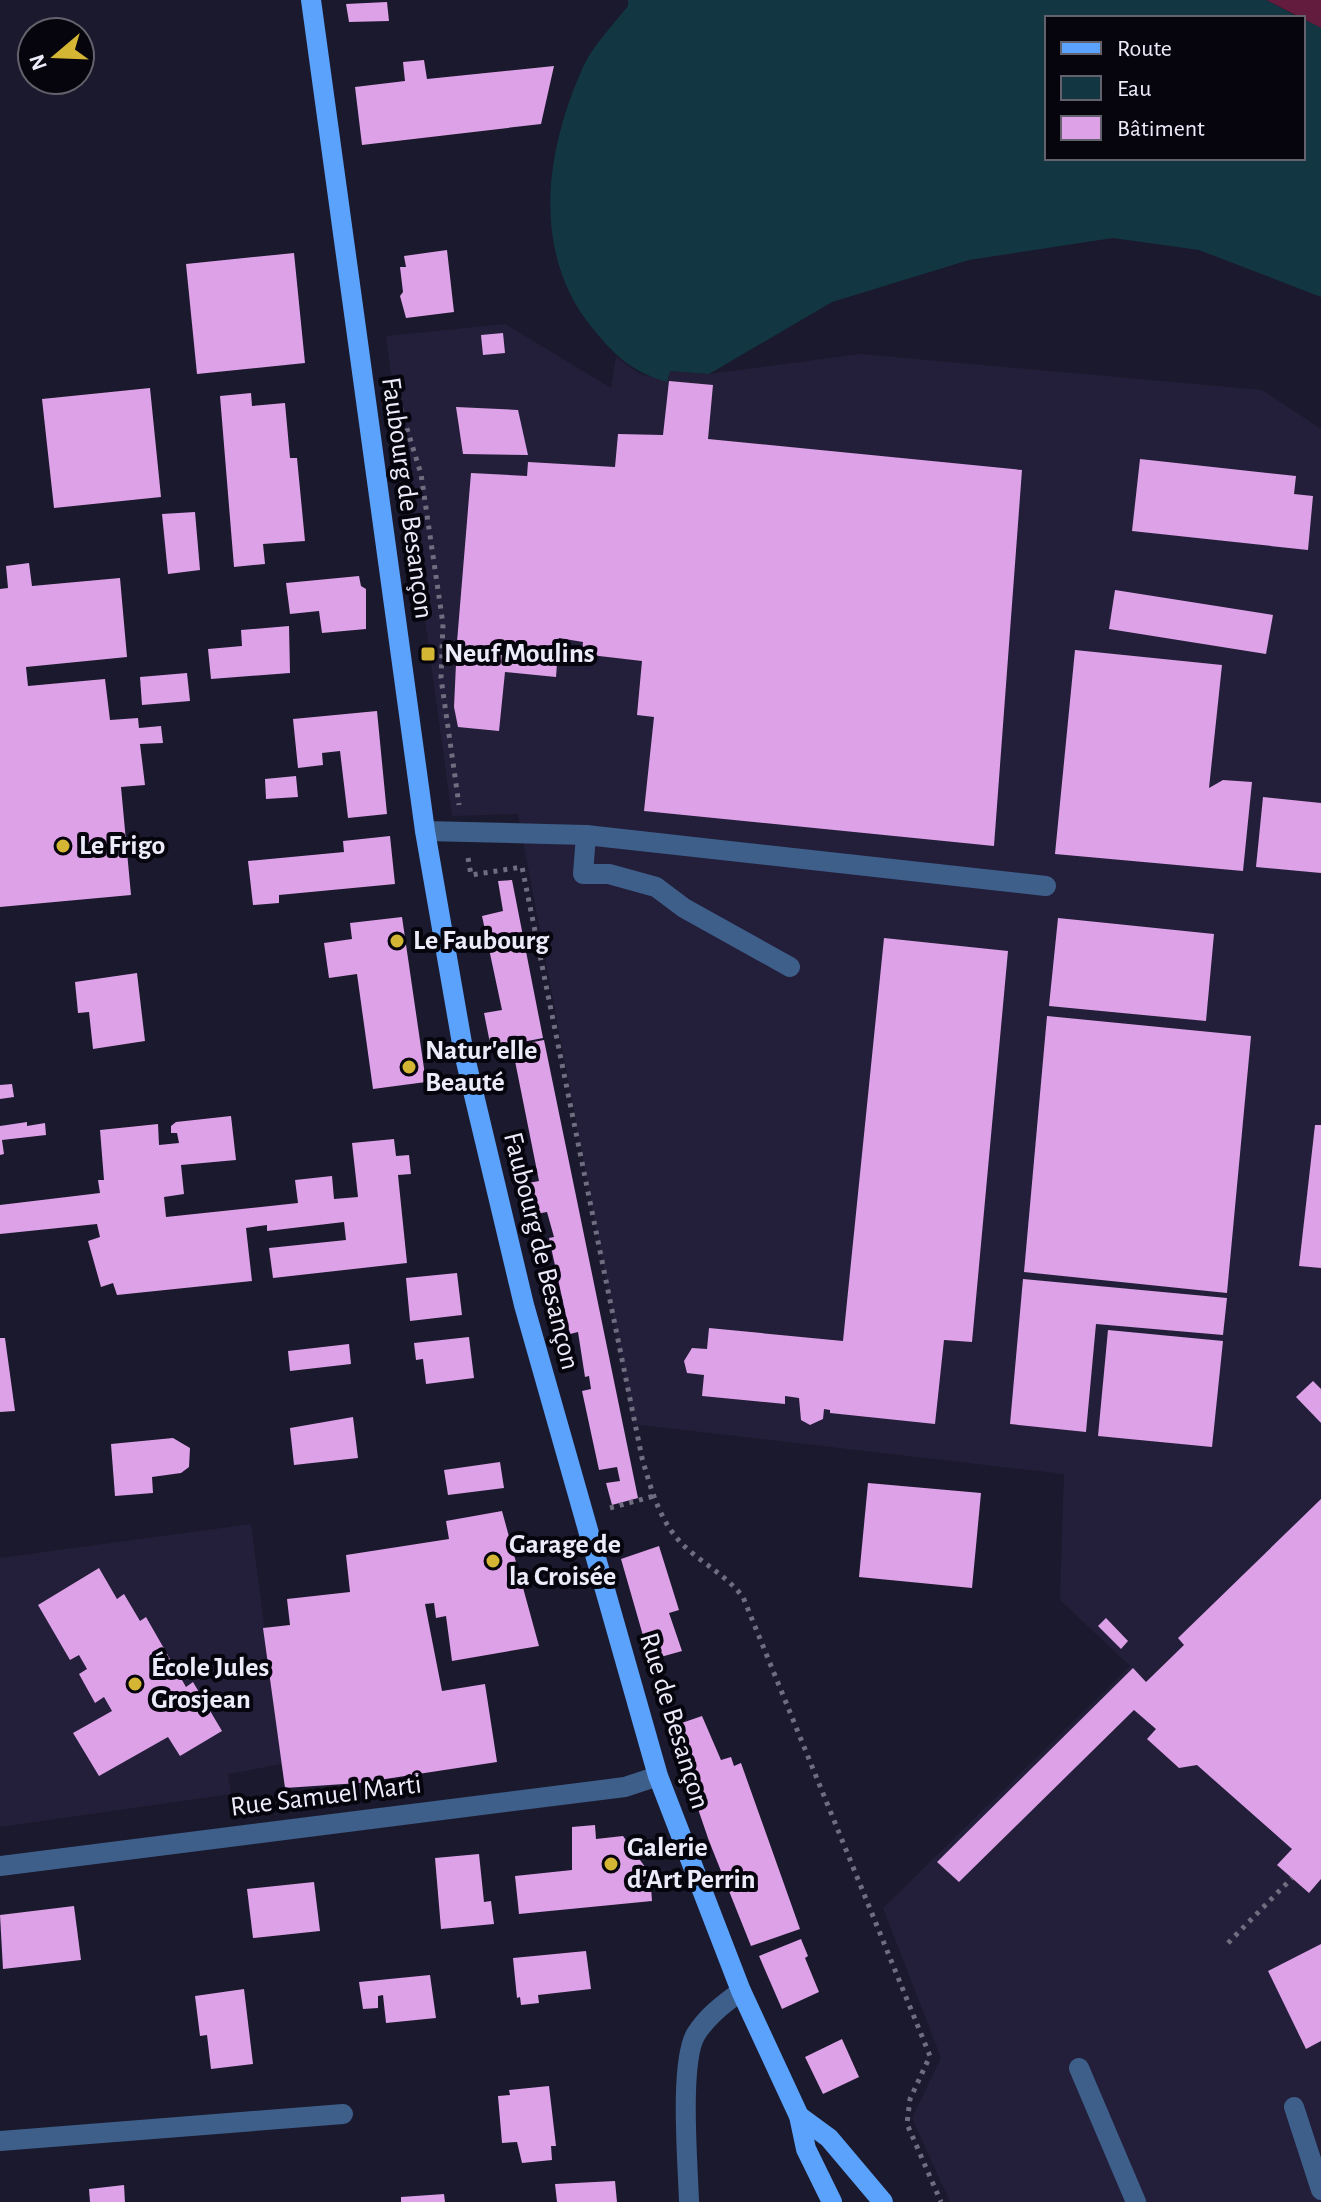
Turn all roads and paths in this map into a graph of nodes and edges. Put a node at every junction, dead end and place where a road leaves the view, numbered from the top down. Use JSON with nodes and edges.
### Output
{"nodes":[{"id":1,"x":311,"y":0,"type":"edge"},
{"id":2,"x":394,"y":382,"type":"dead end"},
{"id":3,"x":463,"y":830,"type":"junction"},
{"id":4,"x":425,"y":831,"type":"junction"},
{"id":5,"x":586,"y":835,"type":"junction"},
{"id":6,"x":1046,"y":886,"type":"dead end"},
{"id":7,"x":790,"y":967,"type":"dead end"},
{"id":8,"x":654,"y":1496,"type":"junction"},
{"id":9,"x":582,"y":1516,"type":"junction"},
{"id":10,"x":658,"y":1776,"type":"junction"},
{"id":11,"x":0,"y":1866,"type":"edge"},
{"id":12,"x":1292,"y":1878,"type":"dead end"},
{"id":13,"x":1228,"y":1943,"type":"dead end"},
{"id":14,"x":741,"y":1991,"type":"junction"},
{"id":15,"x":1079,"y":2068,"type":"dead end"},
{"id":16,"x":1294,"y":2107,"type":"dead end"},
{"id":17,"x":343,"y":2114,"type":"dead end"},
{"id":18,"x":799,"y":2116,"type":"junction"},
{"id":19,"x":0,"y":2141,"type":"edge"},
{"id":20,"x":1321,"y":2190,"type":"edge"},
{"id":21,"x":689,"y":2202,"type":"edge"},
{"id":22,"x":832,"y":2202,"type":"edge"},
{"id":23,"x":883,"y":2202,"type":"edge"},
{"id":24,"x":941,"y":2202,"type":"edge"},
{"id":25,"x":1136,"y":2202,"type":"edge"}],
"edges":[{"from":1,"to":4,"type":"main road","name":"Faubourg de Besançon"},
{"from":2,"to":3,"type":"path"},
{"from":3,"to":4,"type":"street"},
{"from":3,"to":5,"type":"street"},
{"from":3,"to":8,"type":"path"},
{"from":4,"to":9,"type":"main road","name":"Faubourg de Besançon"},
{"from":5,"to":6,"type":"street"},
{"from":5,"to":7,"type":"street"},
{"from":8,"to":9,"type":"path"},
{"from":8,"to":24,"type":"path"},
{"from":9,"to":10,"type":"main road","name":"Rue de Besançon"},
{"from":10,"to":11,"type":"street","name":"Rue Samuel Marti"},
{"from":10,"to":14,"type":"main road","name":"Rue de Besançon"},
{"from":12,"to":13,"type":"path"},
{"from":14,"to":18,"type":"main road","name":"Rue de Besançon"},
{"from":14,"to":21,"type":"street"},
{"from":15,"to":25,"type":"street"},
{"from":16,"to":20,"type":"street"},
{"from":17,"to":19,"type":"street"},
{"from":18,"to":22,"type":"main road","name":"Rue de Besançon"},
{"from":18,"to":23,"type":"main road","name":"Rue de Besançon"}]}
